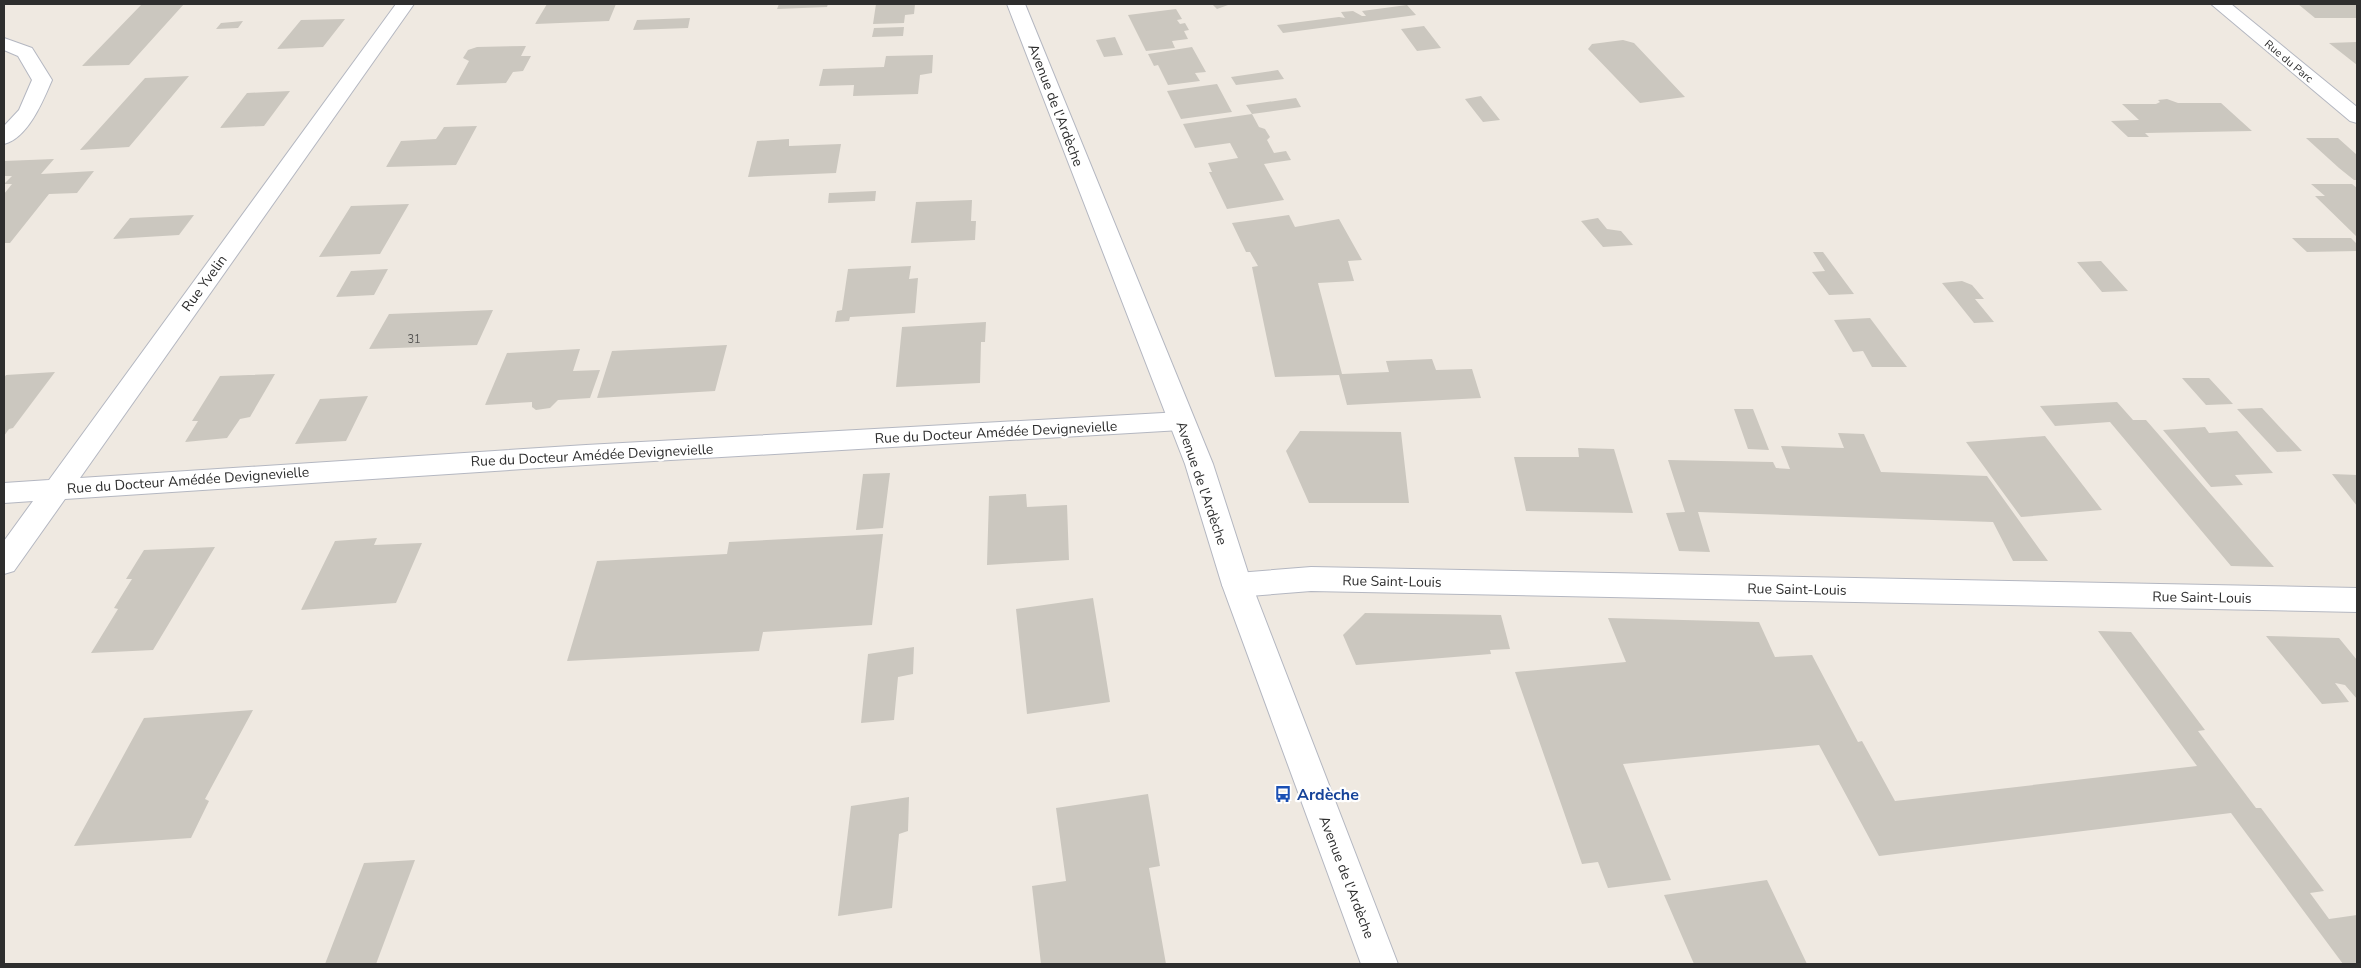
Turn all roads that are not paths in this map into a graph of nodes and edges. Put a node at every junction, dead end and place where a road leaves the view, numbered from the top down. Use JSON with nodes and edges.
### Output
{"nodes":[{"id":1,"x":406,"y":4,"type":"edge"},
{"id":2,"x":1016,"y":4,"type":"edge"},
{"id":3,"x":2220,"y":4,"type":"edge"},
{"id":4,"x":4,"y":44,"type":"edge"},
{"id":5,"x":2357,"y":117,"type":"edge"},
{"id":6,"x":4,"y":138,"type":"edge"},
{"id":7,"x":1181,"y":421,"type":"junction"},
{"id":8,"x":57,"y":488,"type":"junction"},
{"id":9,"x":4,"y":492,"type":"edge"},
{"id":10,"x":4,"y":563,"type":"edge"},
{"id":11,"x":1237,"y":584,"type":"junction"},
{"id":12,"x":2357,"y":600,"type":"edge"},
{"id":13,"x":1380,"y":964,"type":"edge"}],
"edges":[{"from":1,"to":8,"type":"street","name":"Rue Yvelin"},
{"from":2,"to":7,"type":"street","name":"Avenue de l'Ardèche"},
{"from":3,"to":5,"type":"street","name":"Rue du Parc"},
{"from":4,"to":6,"type":"street"},
{"from":7,"to":8,"type":"street","name":"Rue du Docteur Amédée Devignevielle"},
{"from":7,"to":11,"type":"street","name":"Avenue de l'Ardèche"},
{"from":8,"to":9,"type":"street","name":"Rue du Docteur Amédée Devignevielle"},
{"from":8,"to":10,"type":"street","name":"Rue Yvelin"},
{"from":11,"to":12,"type":"street","name":"Rue Saint-Louis"},
{"from":11,"to":13,"type":"street","name":"Avenue de l'Ardèche"}]}
